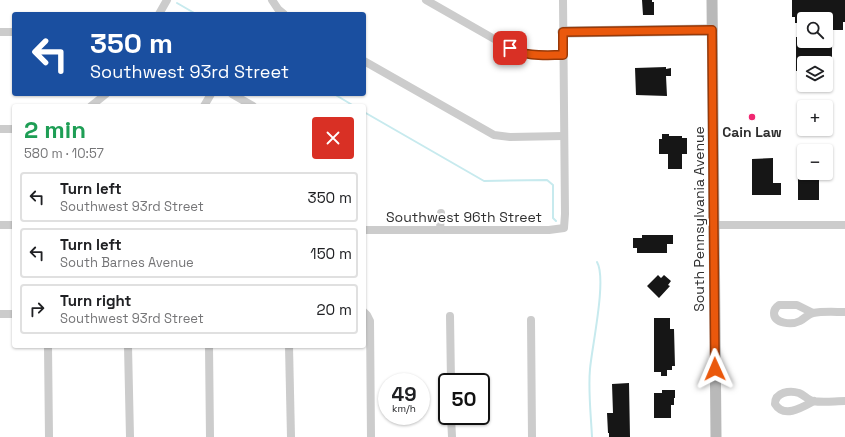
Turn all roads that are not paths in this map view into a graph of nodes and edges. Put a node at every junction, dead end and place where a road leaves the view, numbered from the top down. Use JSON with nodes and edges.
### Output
{"nodes":[{"id":1,"x":167,"y":0,"type":"edge"},
{"id":2,"x":272,"y":0,"type":"edge"},
{"id":3,"x":426,"y":0,"type":"edge"},
{"id":4,"x":563,"y":0,"type":"edge"},
{"id":5,"x":712,"y":0,"type":"edge"},
{"id":6,"x":438,"y":3,"type":"edge"},
{"id":7,"x":160,"y":12,"type":"edge"},
{"id":8,"x":282,"y":12,"type":"edge"},
{"id":9,"x":712,"y":30,"type":"junction"},
{"id":10,"x":0,"y":32,"type":"edge"},
{"id":11,"x":12,"y":32,"type":"edge"},
{"id":12,"x":563,"y":32,"type":"junction"},
{"id":13,"x":563,"y":55,"type":"junction"},
{"id":14,"x":366,"y":62,"type":"edge"},
{"id":15,"x":104,"y":96,"type":"edge"},
{"id":16,"x":236,"y":96,"type":"edge"},
{"id":17,"x":94,"y":104,"type":"edge"},
{"id":18,"x":250,"y":104,"type":"edge"},
{"id":19,"x":0,"y":129,"type":"edge"},
{"id":20,"x":12,"y":129,"type":"edge"},
{"id":21,"x":564,"y":136,"type":"junction"},
{"id":22,"x":441,"y":213,"type":"dead end"},
{"id":23,"x":0,"y":225,"type":"edge"},
{"id":24,"x":12,"y":225,"type":"edge"},
{"id":25,"x":714,"y":225,"type":"junction"},
{"id":26,"x":845,"y":225,"type":"edge"},
{"id":27,"x":366,"y":230,"type":"edge"},
{"id":28,"x":440,"y":230,"type":"junction"},
{"id":29,"x":845,"y":312,"type":"edge"},
{"id":30,"x":366,"y":313,"type":"edge"},
{"id":31,"x":813,"y":313,"type":"dead end"},
{"id":32,"x":0,"y":314,"type":"edge"},
{"id":33,"x":12,"y":314,"type":"edge"},
{"id":34,"x":450,"y":316,"type":"dead end"},
{"id":35,"x":531,"y":320,"type":"dead end"},
{"id":36,"x":48,"y":348,"type":"edge"},
{"id":37,"x":128,"y":348,"type":"edge"},
{"id":38,"x":209,"y":348,"type":"edge"},
{"id":39,"x":289,"y":348,"type":"edge"},
{"id":40,"x":451,"y":373,"type":"edge"},
{"id":41,"x":814,"y":401,"type":"dead end"},
{"id":42,"x":845,"y":401,"type":"edge"},
{"id":43,"x":451,"y":425,"type":"edge"},
{"id":44,"x":49,"y":437,"type":"edge"},
{"id":45,"x":130,"y":437,"type":"edge"},
{"id":46,"x":210,"y":437,"type":"edge"},
{"id":47,"x":291,"y":437,"type":"edge"},
{"id":48,"x":371,"y":437,"type":"edge"},
{"id":49,"x":452,"y":437,"type":"edge"},
{"id":50,"x":532,"y":437,"type":"edge"},
{"id":51,"x":716,"y":437,"type":"edge"}],
"edges":[{"from":1,"to":7,"type":"street"},
{"from":2,"to":8,"type":"street"},
{"from":3,"to":6,"type":"street"},
{"from":4,"to":12,"type":"street"},
{"from":5,"to":9,"type":"main road","name":"South Pennsylvania Avenue"},
{"from":6,"to":13,"type":"street"},
{"from":9,"to":12,"type":"main road"},
{"from":9,"to":25,"type":"main road","name":"South Pennsylvania Avenue"},
{"from":10,"to":11,"type":"street"},
{"from":12,"to":13,"type":"street"},
{"from":13,"to":21,"type":"street"},
{"from":14,"to":21,"type":"street"},
{"from":15,"to":17,"type":"street"},
{"from":16,"to":18,"type":"street"},
{"from":19,"to":20,"type":"street"},
{"from":21,"to":28,"type":"street","name":"Southwest 96th Street"},
{"from":22,"to":28,"type":"street"},
{"from":23,"to":24,"type":"street"},
{"from":25,"to":26,"type":"street"},
{"from":25,"to":51,"type":"main road","name":"South Pennsylvania Avenue"},
{"from":27,"to":28,"type":"street","name":"Southwest 96th Street"},
{"from":29,"to":31,"type":"street"},
{"from":30,"to":48,"type":"street"},
{"from":32,"to":33,"type":"street"},
{"from":34,"to":40,"type":"street"},
{"from":35,"to":50,"type":"street"},
{"from":36,"to":44,"type":"street"},
{"from":37,"to":45,"type":"street"},
{"from":38,"to":46,"type":"street"},
{"from":39,"to":47,"type":"street"},
{"from":41,"to":42,"type":"street"},
{"from":43,"to":49,"type":"street"}]}
